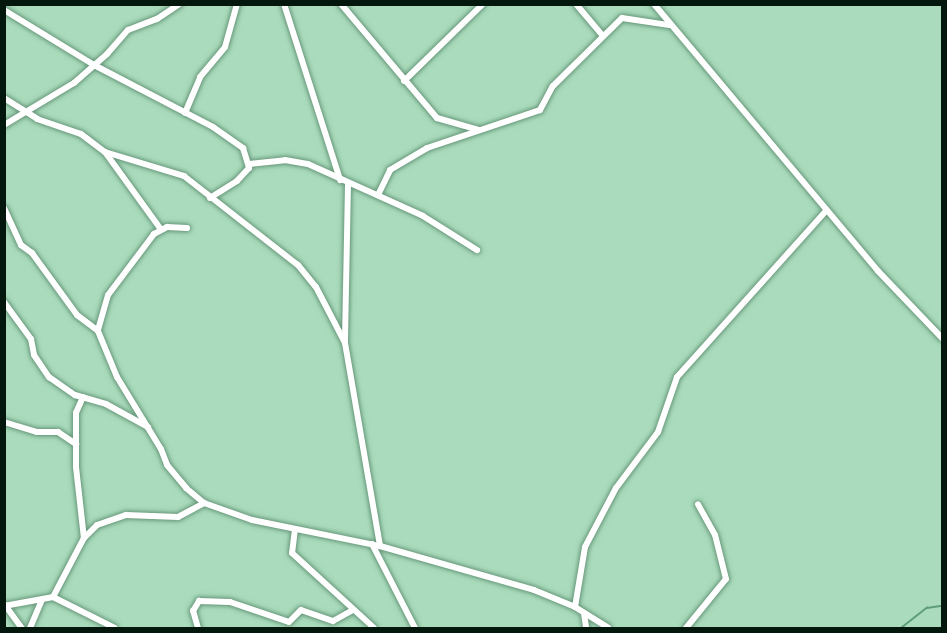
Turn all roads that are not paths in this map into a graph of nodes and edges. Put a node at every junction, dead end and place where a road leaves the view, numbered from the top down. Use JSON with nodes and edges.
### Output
{"nodes":[{"id":1,"x":179,"y":4,"type":"edge"},
{"id":2,"x":237,"y":4,"type":"edge"},
{"id":3,"x":284,"y":4,"type":"edge"},
{"id":4,"x":341,"y":4,"type":"edge"},
{"id":5,"x":483,"y":4,"type":"edge"},
{"id":6,"x":576,"y":4,"type":"edge"},
{"id":7,"x":654,"y":4,"type":"edge"},
{"id":8,"x":4,"y":10,"type":"edge"},
{"id":9,"x":669,"y":25,"type":"junction"},
{"id":10,"x":603,"y":36,"type":"junction"},
{"id":11,"x":94,"y":66,"type":"junction"},
{"id":12,"x":404,"y":81,"type":"junction"},
{"id":13,"x":4,"y":98,"type":"edge"},
{"id":14,"x":26,"y":110,"type":"junction"},
{"id":15,"x":184,"y":113,"type":"junction"},
{"id":16,"x":4,"y":125,"type":"edge"},
{"id":17,"x":479,"y":130,"type":"junction"},
{"id":18,"x":105,"y":152,"type":"junction"},
{"id":19,"x":249,"y":164,"type":"junction"},
{"id":20,"x":340,"y":180,"type":"junction"},
{"id":21,"x":348,"y":184,"type":"junction"},
{"id":22,"x":378,"y":195,"type":"junction"},
{"id":23,"x":210,"y":198,"type":"junction"},
{"id":24,"x":4,"y":208,"type":"edge"},
{"id":25,"x":827,"y":210,"type":"junction"},
{"id":26,"x":160,"y":228,"type":"junction"},
{"id":27,"x":187,"y":228,"type":"dead end"},
{"id":28,"x":477,"y":250,"type":"dead end"},
{"id":29,"x":4,"y":302,"type":"edge"},
{"id":30,"x":99,"y":331,"type":"junction"},
{"id":31,"x":942,"y":338,"type":"edge"},
{"id":32,"x":345,"y":343,"type":"junction"},
{"id":33,"x":83,"y":397,"type":"junction"},
{"id":34,"x":4,"y":422,"type":"edge"},
{"id":35,"x":148,"y":427,"type":"junction"},
{"id":36,"x":76,"y":444,"type":"junction"},
{"id":37,"x":204,"y":503,"type":"junction"},
{"id":38,"x":698,"y":504,"type":"dead end"},
{"id":39,"x":296,"y":529,"type":"junction"},
{"id":40,"x":84,"y":538,"type":"junction"},
{"id":41,"x":372,"y":544,"type":"junction"},
{"id":42,"x":380,"y":546,"type":"junction"},
{"id":43,"x":53,"y":597,"type":"junction"},
{"id":44,"x":42,"y":600,"type":"junction"},
{"id":45,"x":5,"y":606,"type":"edge"},
{"id":46,"x":575,"y":607,"type":"junction"},
{"id":47,"x":353,"y":610,"type":"junction"},
{"id":48,"x":584,"y":613,"type":"junction"},
{"id":49,"x":22,"y":628,"type":"edge"},
{"id":50,"x":30,"y":628,"type":"edge"},
{"id":51,"x":115,"y":628,"type":"edge"},
{"id":52,"x":198,"y":628,"type":"edge"},
{"id":53,"x":374,"y":628,"type":"edge"},
{"id":54,"x":415,"y":628,"type":"edge"},
{"id":55,"x":586,"y":628,"type":"edge"},
{"id":56,"x":608,"y":628,"type":"edge"},
{"id":57,"x":686,"y":628,"type":"edge"}],
"edges":[{"from":1,"to":11,"type":"street"},
{"from":2,"to":15,"type":"street"},
{"from":3,"to":20,"type":"street"},
{"from":4,"to":12,"type":"street"},
{"from":5,"to":12,"type":"street"},
{"from":6,"to":10,"type":"street"},
{"from":7,"to":9,"type":"street"},
{"from":8,"to":11,"type":"street"},
{"from":9,"to":10,"type":"street"},
{"from":9,"to":25,"type":"street"},
{"from":10,"to":17,"type":"street"},
{"from":11,"to":14,"type":"street"},
{"from":11,"to":15,"type":"street"},
{"from":12,"to":17,"type":"street"},
{"from":13,"to":14,"type":"street"},
{"from":14,"to":16,"type":"street"},
{"from":14,"to":18,"type":"street"},
{"from":15,"to":19,"type":"street"},
{"from":17,"to":22,"type":"street"},
{"from":18,"to":23,"type":"street"},
{"from":18,"to":26,"type":"street"},
{"from":19,"to":20,"type":"street"},
{"from":19,"to":23,"type":"street"},
{"from":20,"to":21,"type":"street"},
{"from":21,"to":22,"type":"street"},
{"from":21,"to":32,"type":"street"},
{"from":22,"to":28,"type":"street"},
{"from":23,"to":32,"type":"street"},
{"from":24,"to":30,"type":"street"},
{"from":25,"to":31,"type":"street"},
{"from":25,"to":46,"type":"street"},
{"from":26,"to":27,"type":"street"},
{"from":26,"to":30,"type":"street"},
{"from":29,"to":33,"type":"street"},
{"from":30,"to":35,"type":"street"},
{"from":32,"to":42,"type":"street"},
{"from":33,"to":35,"type":"street"},
{"from":33,"to":36,"type":"street"},
{"from":34,"to":36,"type":"street"},
{"from":35,"to":37,"type":"street"},
{"from":36,"to":40,"type":"street"},
{"from":37,"to":39,"type":"street"},
{"from":37,"to":40,"type":"street"},
{"from":38,"to":57,"type":"street"},
{"from":39,"to":41,"type":"street"},
{"from":39,"to":47,"type":"street"},
{"from":40,"to":43,"type":"street"},
{"from":41,"to":42,"type":"street"},
{"from":41,"to":54,"type":"street"},
{"from":42,"to":46,"type":"street"},
{"from":43,"to":44,"type":"street"},
{"from":43,"to":51,"type":"street"},
{"from":44,"to":45,"type":"street"},
{"from":44,"to":50,"type":"street"},
{"from":45,"to":49,"type":"street"},
{"from":46,"to":48,"type":"street"},
{"from":47,"to":52,"type":"street"},
{"from":47,"to":53,"type":"street"},
{"from":48,"to":55,"type":"street"},
{"from":48,"to":56,"type":"street"}]}
